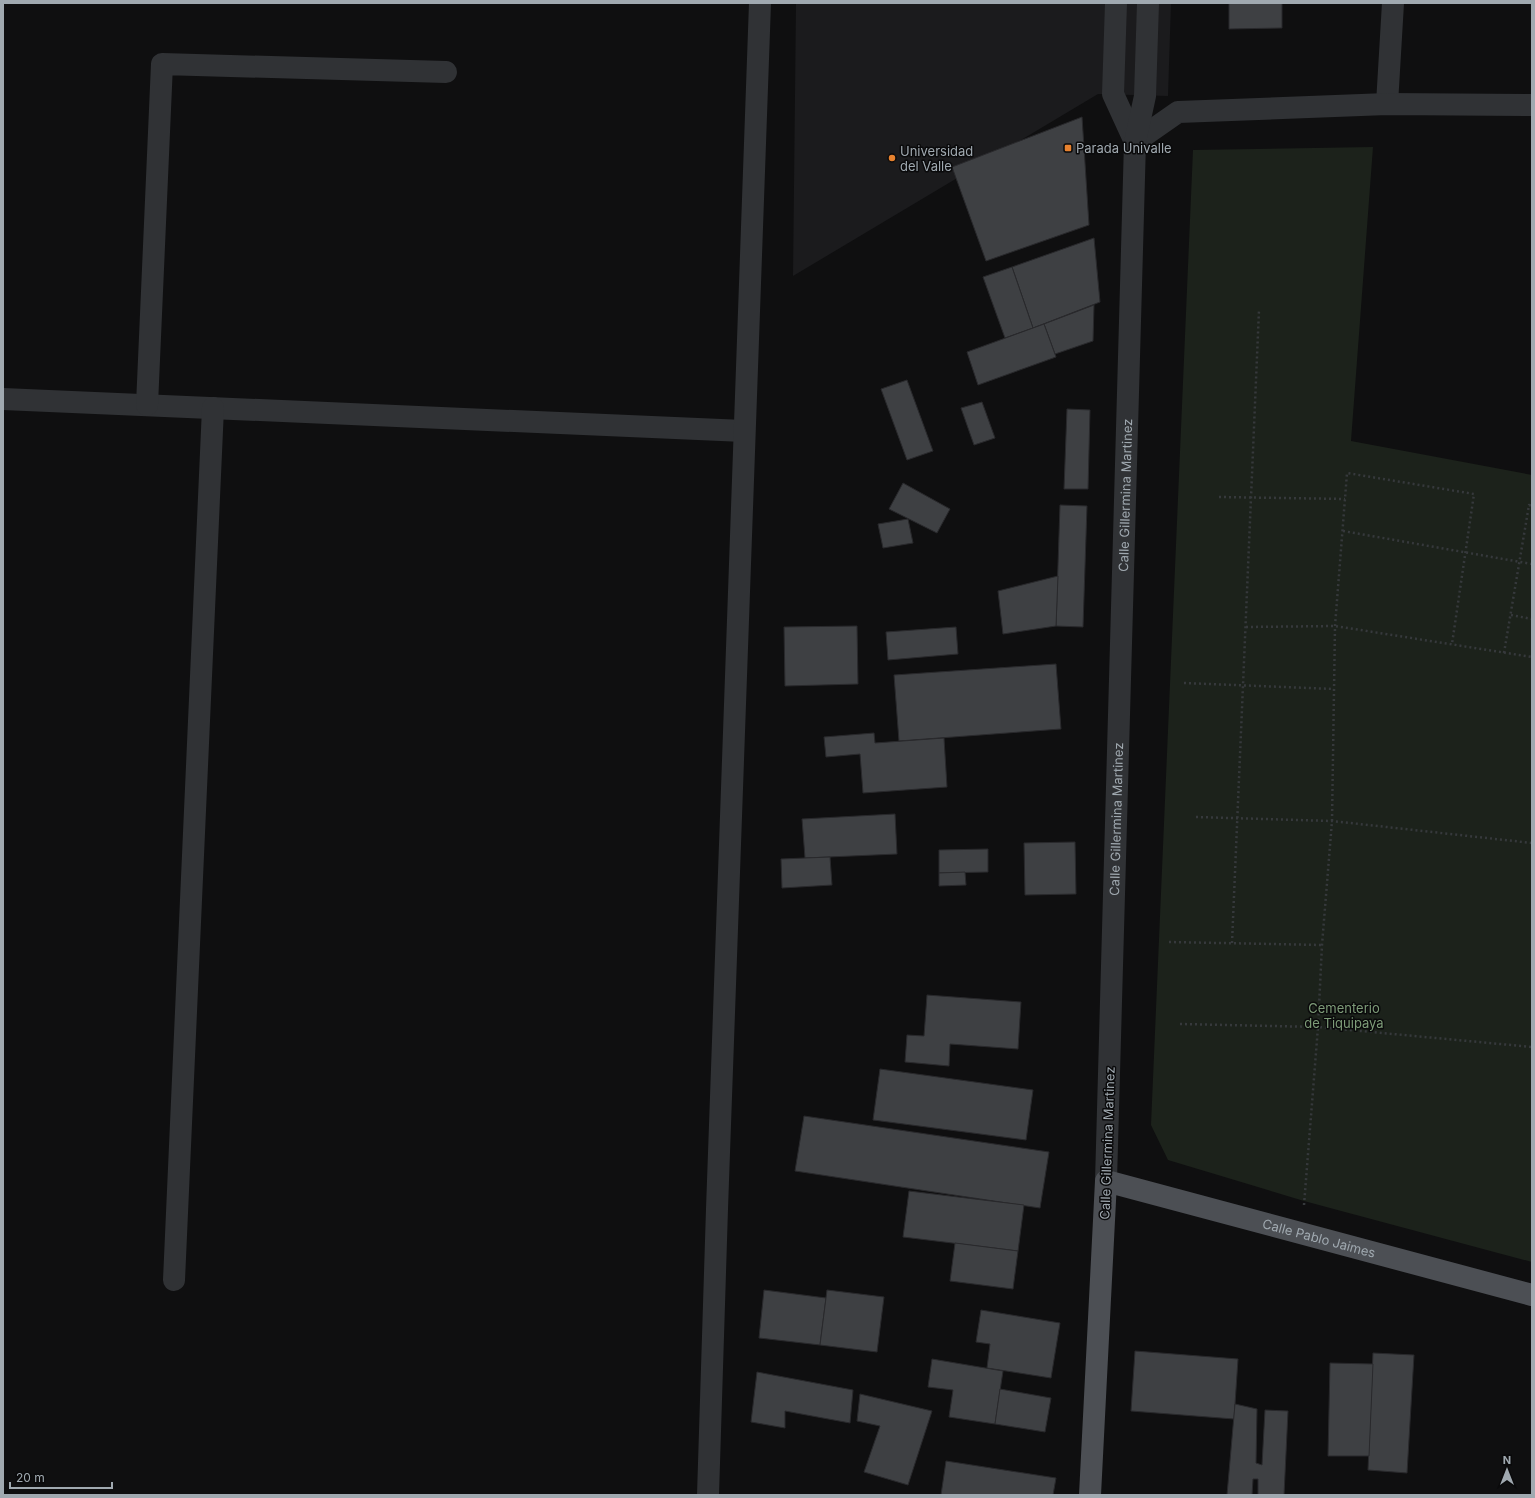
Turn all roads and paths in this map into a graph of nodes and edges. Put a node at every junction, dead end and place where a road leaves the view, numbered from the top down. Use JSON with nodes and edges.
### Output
{"nodes":[{"id":1,"x":760,"y":3,"type":"edge"},
{"id":2,"x":1116,"y":3,"type":"edge"},
{"id":3,"x":1148,"y":3,"type":"edge"},
{"id":4,"x":1393,"y":3,"type":"edge"},
{"id":5,"x":446,"y":72,"type":"dead end"},
{"id":6,"x":1387,"y":104,"type":"junction"},
{"id":7,"x":1532,"y":105,"type":"edge"},
{"id":8,"x":1135,"y":142,"type":"junction"},
{"id":9,"x":1259,"y":310,"type":"dead end"},
{"id":10,"x":3,"y":399,"type":"edge"},
{"id":11,"x":147,"y":405,"type":"junction"},
{"id":12,"x":213,"y":408,"type":"junction"},
{"id":13,"x":744,"y":431,"type":"junction"},
{"id":14,"x":1219,"y":497,"type":"dead end"},
{"id":15,"x":1251,"y":498,"type":"junction"},
{"id":16,"x":1345,"y":499,"type":"junction"},
{"id":17,"x":1532,"y":506,"type":"edge"},
{"id":18,"x":1343,"y":531,"type":"junction"},
{"id":19,"x":1466,"y":552,"type":"junction"},
{"id":20,"x":1520,"y":562,"type":"junction"},
{"id":21,"x":1532,"y":564,"type":"edge"},
{"id":22,"x":1511,"y":615,"type":"junction"},
{"id":23,"x":1532,"y":619,"type":"edge"},
{"id":24,"x":1335,"y":626,"type":"junction"},
{"id":25,"x":1246,"y":627,"type":"junction"},
{"id":26,"x":1452,"y":644,"type":"junction"},
{"id":27,"x":1504,"y":653,"type":"junction"},
{"id":28,"x":1532,"y":657,"type":"edge"},
{"id":29,"x":1184,"y":683,"type":"dead end"},
{"id":30,"x":1243,"y":686,"type":"junction"},
{"id":31,"x":1334,"y":689,"type":"junction"},
{"id":32,"x":1196,"y":817,"type":"dead end"},
{"id":33,"x":1237,"y":818,"type":"junction"},
{"id":34,"x":1332,"y":821,"type":"junction"},
{"id":35,"x":1532,"y":843,"type":"edge"},
{"id":36,"x":1169,"y":942,"type":"dead end"},
{"id":37,"x":1232,"y":943,"type":"junction"},
{"id":38,"x":1322,"y":945,"type":"junction"},
{"id":39,"x":1180,"y":1024,"type":"dead end"},
{"id":40,"x":1318,"y":1027,"type":"junction"},
{"id":41,"x":1532,"y":1047,"type":"edge"},
{"id":42,"x":1106,"y":1181,"type":"junction"},
{"id":43,"x":1303,"y":1233,"type":"junction"},
{"id":44,"x":174,"y":1280,"type":"dead end"},
{"id":45,"x":1532,"y":1295,"type":"edge"},
{"id":46,"x":708,"y":1495,"type":"edge"},
{"id":47,"x":1090,"y":1495,"type":"edge"}],
"edges":[{"from":1,"to":13,"type":"street"},
{"from":2,"to":8,"type":"street","name":"Calle Gillermina Martinez"},
{"from":3,"to":8,"type":"street","name":"Calle Gillermina Martinez"},
{"from":4,"to":6,"type":"street"},
{"from":5,"to":11,"type":"street"},
{"from":6,"to":7,"type":"street"},
{"from":6,"to":8,"type":"street"},
{"from":8,"to":42,"type":"street","name":"Calle Gillermina Martinez"},
{"from":9,"to":15,"type":"path"},
{"from":10,"to":11,"type":"street"},
{"from":11,"to":12,"type":"street"},
{"from":12,"to":13,"type":"street"},
{"from":12,"to":44,"type":"street"},
{"from":13,"to":46,"type":"street"},
{"from":14,"to":15,"type":"path"},
{"from":15,"to":16,"type":"path"},
{"from":15,"to":25,"type":"path"},
{"from":16,"to":18,"type":"path"},
{"from":16,"to":19,"type":"path"},
{"from":17,"to":20,"type":"path"},
{"from":18,"to":19,"type":"path"},
{"from":18,"to":24,"type":"path"},
{"from":19,"to":20,"type":"path"},
{"from":19,"to":26,"type":"path"},
{"from":20,"to":21,"type":"path"},
{"from":20,"to":22,"type":"path"},
{"from":22,"to":23,"type":"path"},
{"from":22,"to":27,"type":"path"},
{"from":24,"to":25,"type":"path"},
{"from":24,"to":26,"type":"path"},
{"from":24,"to":31,"type":"path"},
{"from":25,"to":30,"type":"path"},
{"from":26,"to":27,"type":"path"},
{"from":27,"to":28,"type":"path"},
{"from":29,"to":30,"type":"path"},
{"from":30,"to":31,"type":"path"},
{"from":30,"to":33,"type":"path"},
{"from":31,"to":34,"type":"path"},
{"from":32,"to":33,"type":"path"},
{"from":33,"to":34,"type":"path"},
{"from":33,"to":37,"type":"path"},
{"from":34,"to":35,"type":"path"},
{"from":34,"to":38,"type":"path"},
{"from":36,"to":37,"type":"path"},
{"from":37,"to":38,"type":"path"},
{"from":38,"to":40,"type":"path"},
{"from":39,"to":40,"type":"path"},
{"from":40,"to":41,"type":"path"},
{"from":40,"to":43,"type":"path"},
{"from":42,"to":43,"type":"main road","name":"Calle Pablo Jaimes"},
{"from":42,"to":47,"type":"main road","name":"Calle Gillermina Martinez"},
{"from":43,"to":45,"type":"main road","name":"Calle Pablo Jaimes"}]}
